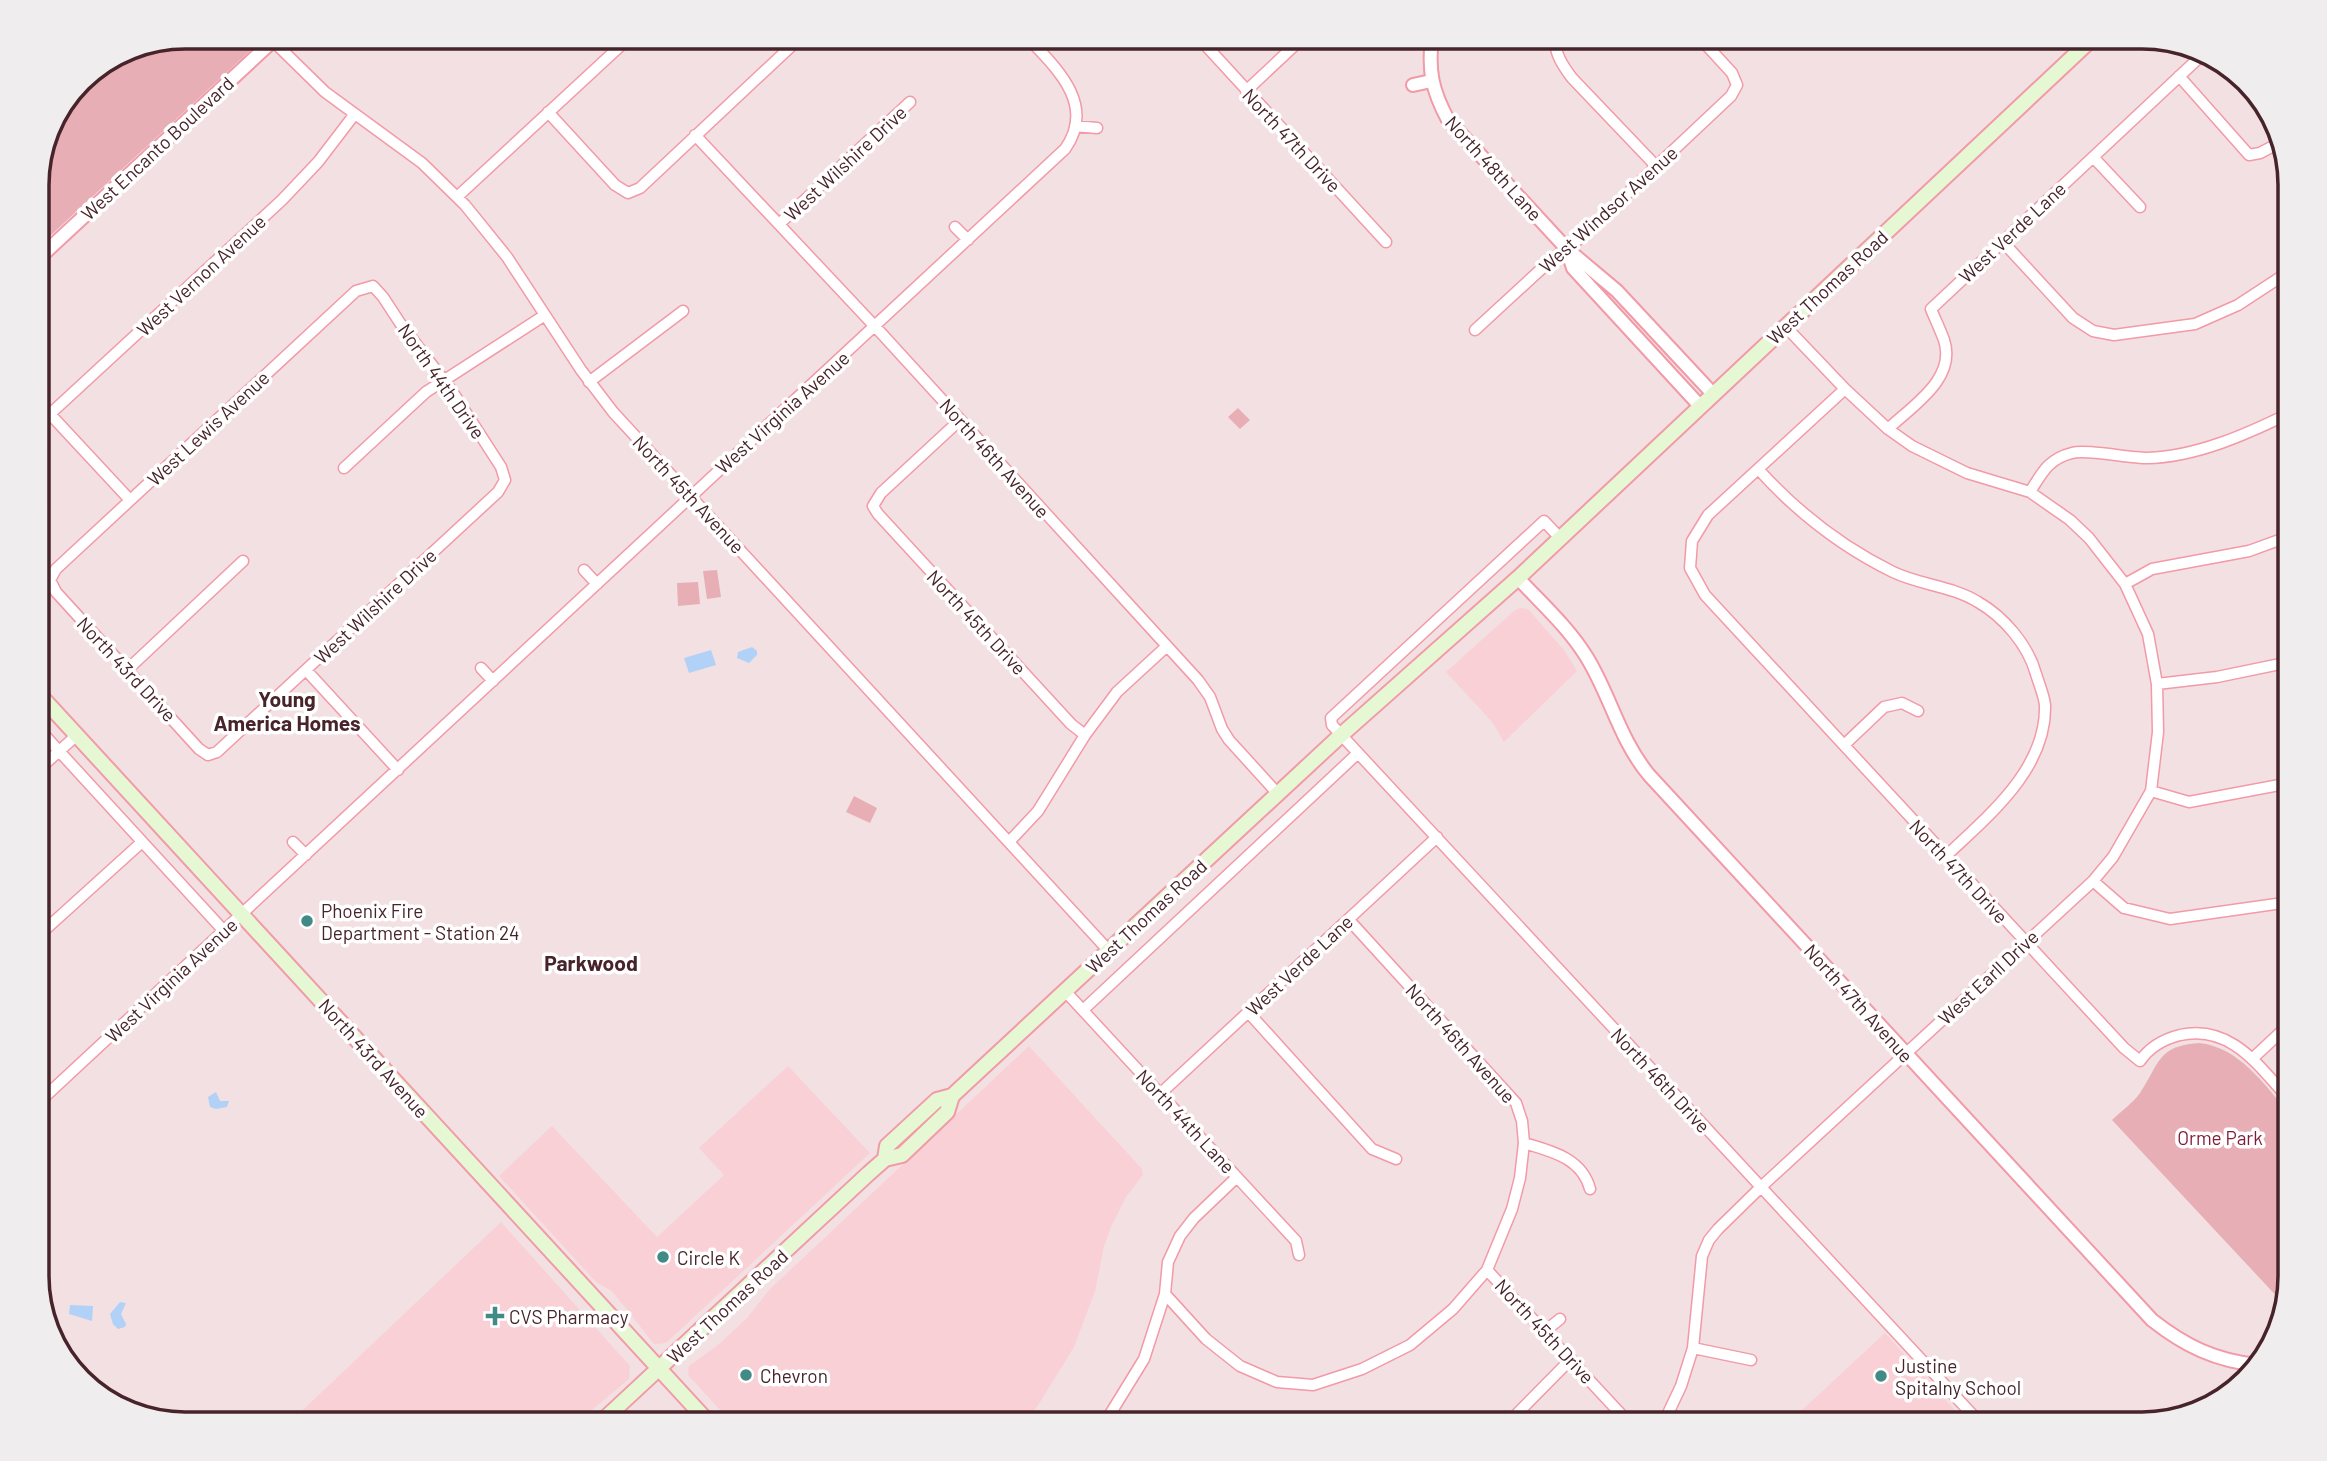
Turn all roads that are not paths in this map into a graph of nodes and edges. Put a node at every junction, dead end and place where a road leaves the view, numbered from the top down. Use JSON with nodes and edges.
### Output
{"nodes":[{"id":1,"x":264,"y":49,"type":"edge"},
{"id":2,"x":284,"y":49,"type":"edge"},
{"id":3,"x":617,"y":49,"type":"edge"},
{"id":4,"x":788,"y":49,"type":"edge"},
{"id":5,"x":1038,"y":49,"type":"edge"},
{"id":6,"x":1209,"y":49,"type":"edge"},
{"id":7,"x":1291,"y":49,"type":"edge"},
{"id":8,"x":1432,"y":49,"type":"edge"},
{"id":9,"x":1556,"y":49,"type":"edge"},
{"id":10,"x":1710,"y":49,"type":"edge"},
{"id":11,"x":2081,"y":49,"type":"edge"},
{"id":12,"x":2196,"y":60,"type":"edge"},
{"id":13,"x":2179,"y":76,"type":"junction"},
{"id":14,"x":1431,"y":81,"type":"junction"},
{"id":15,"x":1413,"y":85,"type":"dead end"},
{"id":16,"x":1246,"y":91,"type":"junction"},
{"id":17,"x":911,"y":102,"type":"dead end"},
{"id":18,"x":548,"y":113,"type":"junction"},
{"id":19,"x":354,"y":115,"type":"junction"},
{"id":20,"x":1075,"y":125,"type":"junction"},
{"id":21,"x":1097,"y":128,"type":"dead end"},
{"id":22,"x":695,"y":135,"type":"junction"},
{"id":23,"x":2272,"y":147,"type":"edge"},
{"id":24,"x":2093,"y":157,"type":"junction"},
{"id":25,"x":1656,"y":166,"type":"junction"},
{"id":26,"x":457,"y":197,"type":"junction"},
{"id":27,"x":2140,"y":207,"type":"dead end"},
{"id":28,"x":779,"y":224,"type":"junction"},
{"id":29,"x":955,"y":227,"type":"dead end"},
{"id":30,"x":968,"y":240,"type":"junction"},
{"id":31,"x":2003,"y":241,"type":"junction"},
{"id":32,"x":1386,"y":242,"type":"dead end"},
{"id":33,"x":1567,"y":248,"type":"junction"},
{"id":34,"x":49,"y":249,"type":"edge"},
{"id":35,"x":2278,"y":279,"type":"edge"},
{"id":36,"x":373,"y":286,"type":"joint"},
{"id":37,"x":683,"y":311,"type":"dead end"},
{"id":38,"x":545,"y":314,"type":"junction"},
{"id":39,"x":1785,"y":326,"type":"junction"},
{"id":40,"x":875,"y":327,"type":"junction"},
{"id":41,"x":1475,"y":330,"type":"dead end"},
{"id":42,"x":444,"y":380,"type":"junction"},
{"id":43,"x":589,"y":382,"type":"junction"},
{"id":44,"x":1845,"y":389,"type":"junction"},
{"id":45,"x":1713,"y":394,"type":"junction"},
{"id":46,"x":1700,"y":406,"type":"junction"},
{"id":47,"x":50,"y":414,"type":"joint"},
{"id":48,"x":2278,"y":419,"type":"edge"},
{"id":49,"x":961,"y":420,"type":"junction"},
{"id":50,"x":1888,"y":429,"type":"junction"},
{"id":51,"x":344,"y":468,"type":"dead end"},
{"id":52,"x":1759,"y":470,"type":"junction"},
{"id":53,"x":505,"y":480,"type":"joint"},
{"id":54,"x":2030,"y":492,"type":"junction"},
{"id":55,"x":692,"y":495,"type":"junction"},
{"id":56,"x":130,"y":500,"type":"junction"},
{"id":57,"x":1560,"y":538,"type":"junction"},
{"id":58,"x":2278,"y":540,"type":"edge"},
{"id":59,"x":243,"y":561,"type":"dead end"},
{"id":60,"x":584,"y":570,"type":"dead end"},
{"id":61,"x":1518,"y":578,"type":"junction"},
{"id":62,"x":50,"y":580,"type":"joint"},
{"id":63,"x":597,"y":584,"type":"junction"},
{"id":64,"x":2125,"y":584,"type":"junction"},
{"id":65,"x":1167,"y":646,"type":"junction"},
{"id":66,"x":2278,"y":664,"type":"edge"},
{"id":67,"x":481,"y":668,"type":"dead end"},
{"id":68,"x":127,"y":670,"type":"junction"},
{"id":69,"x":306,"y":670,"type":"junction"},
{"id":70,"x":493,"y":681,"type":"junction"},
{"id":71,"x":2157,"y":684,"type":"junction"},
{"id":72,"x":49,"y":705,"type":"edge"},
{"id":73,"x":1918,"y":711,"type":"dead end"},
{"id":74,"x":77,"y":735,"type":"junction"},
{"id":75,"x":1085,"y":735,"type":"junction"},
{"id":76,"x":1340,"y":736,"type":"junction"},
{"id":77,"x":49,"y":740,"type":"edge"},
{"id":78,"x":1844,"y":745,"type":"junction"},
{"id":79,"x":59,"y":751,"type":"junction"},
{"id":80,"x":1357,"y":754,"type":"junction"},
{"id":81,"x":208,"y":755,"type":"joint"},
{"id":82,"x":49,"y":760,"type":"edge"},
{"id":83,"x":398,"y":770,"type":"junction"},
{"id":84,"x":2278,"y":785,"type":"edge"},
{"id":85,"x":2151,"y":791,"type":"junction"},
{"id":86,"x":1278,"y":793,"type":"junction"},
{"id":87,"x":1437,"y":837,"type":"junction"},
{"id":88,"x":142,"y":842,"type":"junction"},
{"id":89,"x":293,"y":842,"type":"dead end"},
{"id":90,"x":1009,"y":842,"type":"junction"},
{"id":91,"x":306,"y":855,"type":"junction"},
{"id":92,"x":1946,"y":856,"type":"junction"},
{"id":93,"x":2093,"y":881,"type":"junction"},
{"id":94,"x":2278,"y":904,"type":"edge"},
{"id":95,"x":241,"y":915,"type":"junction"},
{"id":96,"x":1349,"y":919,"type":"junction"},
{"id":97,"x":49,"y":926,"type":"edge"},
{"id":98,"x":224,"y":931,"type":"junction"},
{"id":99,"x":2025,"y":942,"type":"junction"},
{"id":100,"x":1109,"y":951,"type":"junction"},
{"id":101,"x":1065,"y":991,"type":"junction"},
{"id":102,"x":1083,"y":1010,"type":"junction"},
{"id":103,"x":1248,"y":1012,"type":"junction"},
{"id":104,"x":2278,"y":1035,"type":"edge"},
{"id":105,"x":1905,"y":1055,"type":"junction"},
{"id":106,"x":2252,"y":1059,"type":"junction"},
{"id":107,"x":2278,"y":1087,"type":"edge"},
{"id":108,"x":49,"y":1093,"type":"edge"},
{"id":109,"x":1161,"y":1093,"type":"junction"},
{"id":110,"x":1524,"y":1143,"type":"junction"},
{"id":111,"x":1396,"y":1159,"type":"dead end"},
{"id":112,"x":1237,"y":1177,"type":"junction"},
{"id":113,"x":1761,"y":1187,"type":"junction"},
{"id":114,"x":1590,"y":1189,"type":"dead end"},
{"id":115,"x":1299,"y":1255,"type":"dead end"},
{"id":116,"x":1487,"y":1270,"type":"junction"},
{"id":117,"x":1166,"y":1294,"type":"junction"},
{"id":118,"x":1560,"y":1319,"type":"dead end"},
{"id":119,"x":1545,"y":1331,"type":"junction"},
{"id":120,"x":1693,"y":1348,"type":"junction"},
{"id":121,"x":1570,"y":1359,"type":"junction"},
{"id":122,"x":1751,"y":1360,"type":"dead end"},
{"id":123,"x":2246,"y":1363,"type":"edge"},
{"id":124,"x":659,"y":1370,"type":"junction"},
{"id":125,"x":613,"y":1412,"type":"edge"},
{"id":126,"x":699,"y":1412,"type":"edge"},
{"id":127,"x":1113,"y":1412,"type":"edge"},
{"id":128,"x":1519,"y":1412,"type":"edge"},
{"id":129,"x":1619,"y":1412,"type":"edge"},
{"id":130,"x":1669,"y":1412,"type":"edge"},
{"id":131,"x":1970,"y":1412,"type":"edge"}],
"edges":[{"from":1,"to":34,"type":"street","name":"West Encanto Boulevard"},
{"from":2,"to":19,"type":"street","name":"North 45th Avenue"},
{"from":3,"to":18,"type":"street"},
{"from":4,"to":22,"type":"street"},
{"from":5,"to":20,"type":"street"},
{"from":6,"to":16,"type":"street","name":"North 47th Drive"},
{"from":7,"to":16,"type":"street"},
{"from":8,"to":14,"type":"street","name":"North 48th Lane"},
{"from":9,"to":25,"type":"street"},
{"from":10,"to":25,"type":"street","name":"West Windsor Avenue"},
{"from":11,"to":39,"type":"main road","name":"West Thomas Road"},
{"from":12,"to":13,"type":"street","name":"West Verde Lane"},
{"from":13,"to":23,"type":"street"},
{"from":13,"to":24,"type":"street","name":"West Verde Lane"},
{"from":14,"to":15,"type":"street"},
{"from":14,"to":33,"type":"street","name":"North 48th Lane"},
{"from":16,"to":32,"type":"street","name":"North 47th Drive"},
{"from":17,"to":28,"type":"street","name":"West Wilshire Drive"},
{"from":18,"to":22,"type":"street"},
{"from":18,"to":26,"type":"street"},
{"from":19,"to":26,"type":"street","name":"North 45th Avenue"},
{"from":19,"to":47,"type":"street","name":"West Vernon Avenue"},
{"from":20,"to":21,"type":"street"},
{"from":20,"to":30,"type":"street","name":"West Virginia Avenue"},
{"from":22,"to":28,"type":"street","name":"North 46th Avenue"},
{"from":24,"to":27,"type":"street"},
{"from":24,"to":31,"type":"street","name":"West Verde Lane"},
{"from":25,"to":33,"type":"street","name":"West Windsor Avenue"},
{"from":26,"to":38,"type":"street","name":"North 45th Avenue"},
{"from":28,"to":40,"type":"street","name":"North 46th Avenue"},
{"from":29,"to":30,"type":"street"},
{"from":30,"to":40,"type":"street","name":"West Virginia Avenue"},
{"from":31,"to":35,"type":"street"},
{"from":31,"to":50,"type":"street","name":"West Verde Lane"},
{"from":33,"to":41,"type":"street","name":"West Windsor Avenue"},
{"from":33,"to":45,"type":"street","name":"North 48th Lane"},
{"from":33,"to":46,"type":"street","name":"North 48th Lane"},
{"from":36,"to":42,"type":"street","name":"North 44th Drive"},
{"from":36,"to":56,"type":"street","name":"West Lewis Avenue"},
{"from":37,"to":43,"type":"street"},
{"from":38,"to":42,"type":"street"},
{"from":38,"to":43,"type":"street","name":"North 45th Avenue"},
{"from":39,"to":44,"type":"street","name":"West Earll Drive"},
{"from":39,"to":45,"type":"main road","name":"West Thomas Road"},
{"from":40,"to":49,"type":"street","name":"North 46th Avenue"},
{"from":40,"to":55,"type":"street","name":"West Virginia Avenue"},
{"from":42,"to":51,"type":"street"},
{"from":42,"to":53,"type":"street","name":"North 44th Drive"},
{"from":43,"to":55,"type":"street","name":"North 45th Avenue"},
{"from":44,"to":50,"type":"street","name":"West Earll Drive"},
{"from":44,"to":52,"type":"street"},
{"from":45,"to":46,"type":"main road","name":"West Thomas Road"},
{"from":46,"to":57,"type":"main road","name":"West Thomas Road"},
{"from":47,"to":56,"type":"street"},
{"from":48,"to":54,"type":"street"},
{"from":49,"to":65,"type":"street","name":"North 46th Avenue"},
{"from":49,"to":75,"type":"street","name":"North 45th Drive"},
{"from":50,"to":54,"type":"street","name":"West Earll Drive"},
{"from":52,"to":78,"type":"street","name":"North 47th Drive"},
{"from":52,"to":92,"type":"street"},
{"from":53,"to":69,"type":"street","name":"West Wilshire Drive"},
{"from":54,"to":64,"type":"street","name":"West Earll Drive"},
{"from":55,"to":63,"type":"street","name":"West Virginia Avenue"},
{"from":55,"to":90,"type":"street","name":"North 45th Avenue"},
{"from":56,"to":62,"type":"street","name":"West Lewis Avenue"},
{"from":57,"to":61,"type":"main road","name":"West Thomas Road"},
{"from":57,"to":76,"type":"street"},
{"from":58,"to":64,"type":"street"},
{"from":59,"to":68,"type":"street"},
{"from":60,"to":63,"type":"street"},
{"from":61,"to":76,"type":"main road","name":"West Thomas Road"},
{"from":61,"to":105,"type":"street","name":"North 47th Avenue"},
{"from":62,"to":68,"type":"street","name":"North 43rd Drive"},
{"from":63,"to":70,"type":"street","name":"West Virginia Avenue"},
{"from":64,"to":71,"type":"street","name":"West Earll Drive"},
{"from":65,"to":75,"type":"street"},
{"from":65,"to":86,"type":"street","name":"North 46th Avenue"},
{"from":66,"to":71,"type":"street"},
{"from":67,"to":70,"type":"street"},
{"from":68,"to":81,"type":"street","name":"North 43rd Drive"},
{"from":69,"to":81,"type":"street","name":"West Wilshire Drive"},
{"from":69,"to":83,"type":"street"},
{"from":70,"to":83,"type":"street","name":"West Virginia Avenue"},
{"from":71,"to":85,"type":"street","name":"West Earll Drive"},
{"from":72,"to":74,"type":"main road","name":"North 43rd Avenue"},
{"from":73,"to":78,"type":"street"},
{"from":74,"to":79,"type":"street"},
{"from":74,"to":95,"type":"main road","name":"North 43rd Avenue"},
{"from":75,"to":90,"type":"street"},
{"from":76,"to":80,"type":"street","name":"North 46th Drive"},
{"from":76,"to":86,"type":"main road","name":"West Thomas Road"},
{"from":77,"to":79,"type":"street"},
{"from":78,"to":92,"type":"street","name":"North 47th Drive"},
{"from":79,"to":82,"type":"street"},
{"from":79,"to":88,"type":"street"},
{"from":80,"to":87,"type":"street","name":"North 46th Drive"},
{"from":80,"to":102,"type":"street","name":"West Thomas Road"},
{"from":83,"to":91,"type":"street","name":"West Virginia Avenue"},
{"from":84,"to":85,"type":"street"},
{"from":85,"to":93,"type":"street","name":"West Earll Drive"},
{"from":86,"to":100,"type":"main road","name":"West Thomas Road"},
{"from":87,"to":96,"type":"street","name":"West Verde Lane"},
{"from":87,"to":113,"type":"street","name":"North 46th Drive"},
{"from":88,"to":97,"type":"street"},
{"from":88,"to":98,"type":"street"},
{"from":89,"to":91,"type":"street"},
{"from":90,"to":100,"type":"street","name":"North 45th Avenue"},
{"from":91,"to":95,"type":"street","name":"West Virginia Avenue"},
{"from":92,"to":99,"type":"street","name":"North 47th Drive"},
{"from":93,"to":94,"type":"street"},
{"from":93,"to":99,"type":"street","name":"West Earll Drive"},
{"from":95,"to":98,"type":"street","name":"West Virginia Avenue"},
{"from":95,"to":124,"type":"main road","name":"North 43rd Avenue"},
{"from":96,"to":103,"type":"street","name":"West Verde Lane"},
{"from":96,"to":110,"type":"street","name":"North 46th Avenue"},
{"from":98,"to":108,"type":"street","name":"West Virginia Avenue"},
{"from":99,"to":105,"type":"street","name":"West Earll Drive"},
{"from":99,"to":106,"type":"street","name":"North 47th Drive"},
{"from":100,"to":101,"type":"main road","name":"West Thomas Road"},
{"from":101,"to":102,"type":"street","name":"North 44th Lane"},
{"from":101,"to":124,"type":"main road","name":"West Thomas Road"},
{"from":102,"to":109,"type":"street","name":"North 44th Lane"},
{"from":103,"to":109,"type":"street","name":"West Verde Lane"},
{"from":103,"to":111,"type":"street"},
{"from":104,"to":106,"type":"street"},
{"from":105,"to":113,"type":"street","name":"West Earll Drive"},
{"from":105,"to":123,"type":"street","name":"North 47th Avenue"},
{"from":106,"to":107,"type":"street","name":"North 47th Drive"},
{"from":109,"to":112,"type":"street","name":"North 44th Lane"},
{"from":110,"to":114,"type":"street"},
{"from":110,"to":116,"type":"street","name":"North 46th Avenue"},
{"from":112,"to":115,"type":"street","name":"North 44th Lane"},
{"from":112,"to":117,"type":"street"},
{"from":113,"to":120,"type":"street","name":"West Earll Drive"},
{"from":113,"to":131,"type":"street","name":"North 46th Drive"},
{"from":116,"to":117,"type":"street","name":"North 46th Avenue"},
{"from":116,"to":119,"type":"street","name":"North 45th Drive"},
{"from":117,"to":127,"type":"street"},
{"from":118,"to":119,"type":"street"},
{"from":119,"to":121,"type":"street","name":"North 45th Drive"},
{"from":120,"to":122,"type":"street"},
{"from":120,"to":130,"type":"street","name":"West Earll Drive"},
{"from":121,"to":128,"type":"street"},
{"from":121,"to":129,"type":"street","name":"North 45th Drive"},
{"from":124,"to":125,"type":"main road","name":"West Thomas Road"},
{"from":124,"to":126,"type":"main road","name":"North 43rd Avenue"}]}
